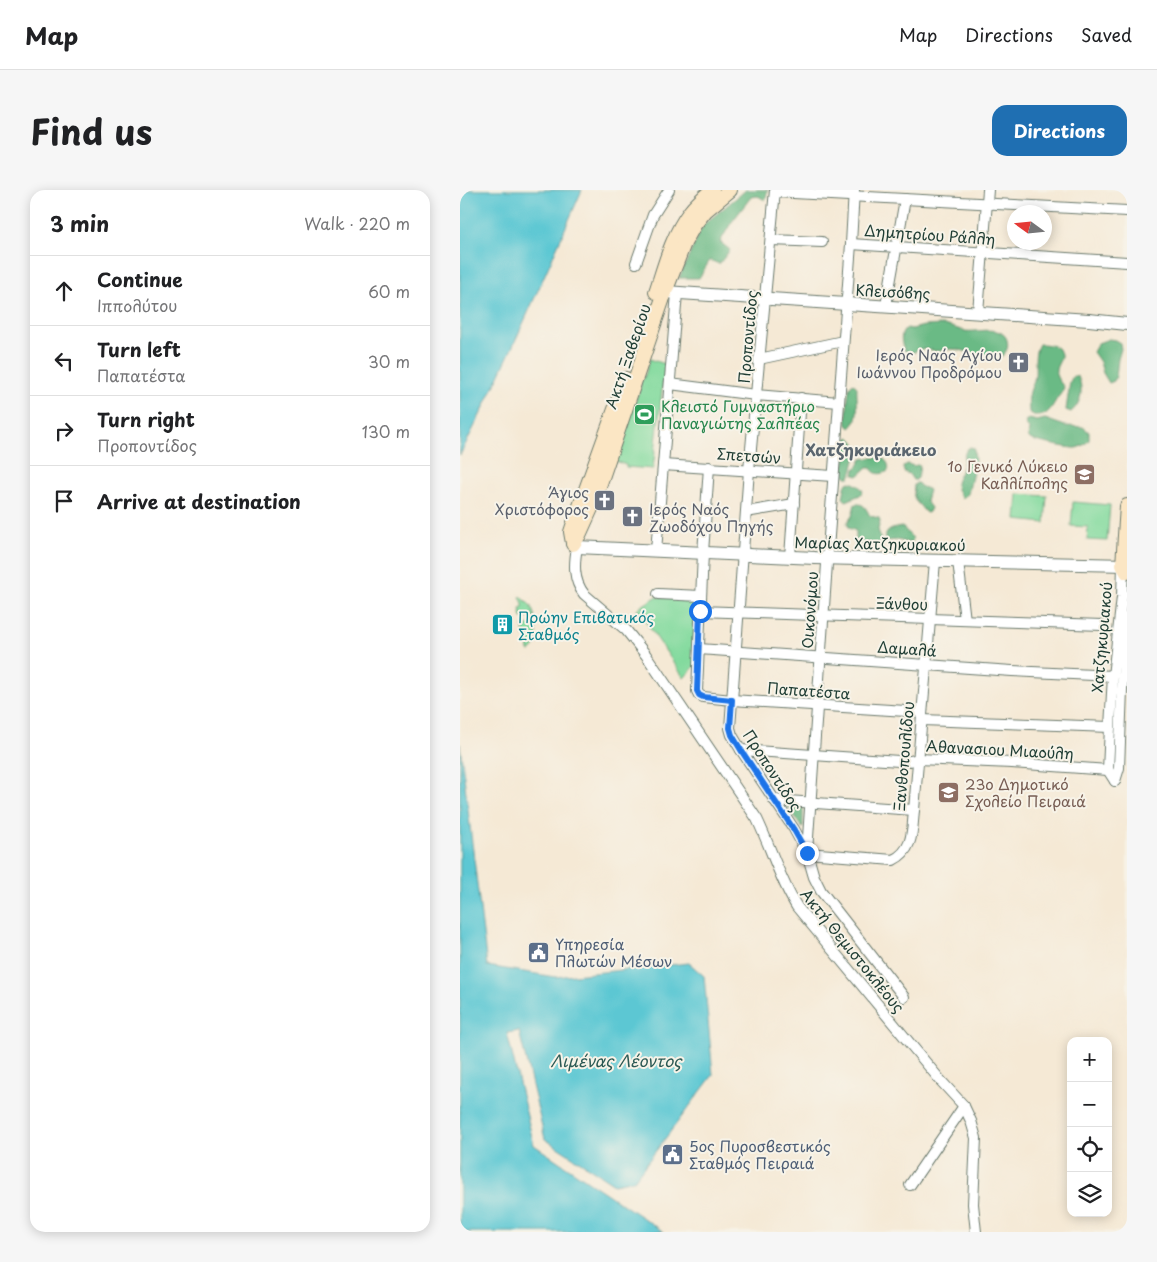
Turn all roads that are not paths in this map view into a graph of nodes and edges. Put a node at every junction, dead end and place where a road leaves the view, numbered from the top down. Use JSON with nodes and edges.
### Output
{"nodes":[{"id":1,"x":669,"y":190,"type":"edge"},
{"id":2,"x":712,"y":190,"type":"edge"},
{"id":3,"x":730,"y":190,"type":"edge"},
{"id":4,"x":988,"y":190,"type":"edge"},
{"id":5,"x":775,"y":191,"type":"edge"},
{"id":6,"x":853,"y":193,"type":"edge"},
{"id":7,"x":905,"y":199,"type":"junction"},
{"id":8,"x":987,"y":204,"type":"junction"},
{"id":9,"x":1127,"y":211,"type":"edge"},
{"id":10,"x":771,"y":240,"type":"junction"},
{"id":11,"x":822,"y":242,"type":"dead end"},
{"id":12,"x":851,"y":244,"type":"junction"},
{"id":13,"x":896,"y":247,"type":"junction"},
{"id":14,"x":983,"y":252,"type":"junction"},
{"id":15,"x":1127,"y":262,"type":"edge"},
{"id":16,"x":636,"y":263,"type":"dead end"},
{"id":17,"x":666,"y":292,"type":"junction"},
{"id":18,"x":765,"y":299,"type":"junction"},
{"id":19,"x":846,"y":304,"type":"junction"},
{"id":20,"x":886,"y":306,"type":"junction"},
{"id":21,"x":978,"y":312,"type":"junction"},
{"id":22,"x":1127,"y":324,"type":"edge"},
{"id":23,"x":843,"y":341,"type":"junction"},
{"id":24,"x":760,"y":360,"type":"junction"},
{"id":25,"x":670,"y":384,"type":"junction"},
{"id":26,"x":756,"y":395,"type":"junction"},
{"id":27,"x":801,"y":398,"type":"junction"},
{"id":28,"x":839,"y":402,"type":"junction"},
{"id":29,"x":663,"y":465,"type":"junction"},
{"id":30,"x":709,"y":468,"type":"junction"},
{"id":31,"x":749,"y":470,"type":"junction"},
{"id":32,"x":795,"y":474,"type":"junction"},
{"id":33,"x":833,"y":476,"type":"junction"},
{"id":34,"x":794,"y":504,"type":"junction"},
{"id":35,"x":1127,"y":506,"type":"edge"},
{"id":36,"x":746,"y":512,"type":"junction"},
{"id":37,"x":575,"y":546,"type":"junction"},
{"id":38,"x":656,"y":551,"type":"junction"},
{"id":39,"x":703,"y":553,"type":"junction"},
{"id":40,"x":743,"y":554,"type":"junction"},
{"id":41,"x":790,"y":557,"type":"junction"},
{"id":42,"x":827,"y":558,"type":"junction"},
{"id":43,"x":935,"y":561,"type":"junction"},
{"id":44,"x":958,"y":561,"type":"junction"},
{"id":45,"x":1126,"y":567,"type":"edge"},
{"id":46,"x":658,"y":594,"type":"dead end"},
{"id":47,"x":701,"y":596,"type":"junction"},
{"id":48,"x":700,"y":611,"type":"junction"},
{"id":49,"x":739,"y":612,"type":"junction"},
{"id":50,"x":824,"y":615,"type":"junction"},
{"id":51,"x":1127,"y":617,"type":"edge"},
{"id":52,"x":929,"y":619,"type":"junction"},
{"id":53,"x":965,"y":620,"type":"junction"},
{"id":54,"x":1102,"y":625,"type":"dead end"},
{"id":55,"x":699,"y":649,"type":"junction"},
{"id":56,"x":736,"y":650,"type":"junction"},
{"id":57,"x":821,"y":657,"type":"junction"},
{"id":58,"x":926,"y":664,"type":"junction"},
{"id":59,"x":1113,"y":676,"type":"junction"},
{"id":60,"x":732,"y":700,"type":"junction"},
{"id":61,"x":818,"y":706,"type":"junction"},
{"id":62,"x":922,"y":716,"type":"junction"},
{"id":63,"x":1110,"y":727,"type":"junction"},
{"id":64,"x":741,"y":750,"type":"junction"},
{"id":65,"x":814,"y":756,"type":"junction"},
{"id":66,"x":918,"y":759,"type":"junction"},
{"id":67,"x":1108,"y":770,"type":"junction"},
{"id":68,"x":774,"y":800,"type":"junction"},
{"id":69,"x":811,"y":802,"type":"junction"},
{"id":70,"x":914,"y":810,"type":"junction"},
{"id":71,"x":807,"y":853,"type":"junction"},
{"id":72,"x":904,"y":997,"type":"dead end"},
{"id":73,"x":964,"y":1106,"type":"junction"},
{"id":74,"x":910,"y":1185,"type":"dead end"},
{"id":75,"x":976,"y":1232,"type":"edge"}],
"edges":[{"from":1,"to":16,"type":"street"},
{"from":2,"to":17,"type":"main road","name":"Ακτή Ξαβερίου"},
{"from":3,"to":17,"type":"main road","name":"Ακτή Ξαβερίου"},
{"from":4,"to":8,"type":"street"},
{"from":5,"to":6,"type":"street"},
{"from":5,"to":10,"type":"street","name":"Προποντίδος"},
{"from":6,"to":7,"type":"street"},
{"from":6,"to":12,"type":"street","name":"Οικονόμου"},
{"from":7,"to":8,"type":"street"},
{"from":7,"to":13,"type":"street"},
{"from":8,"to":9,"type":"street"},
{"from":8,"to":14,"type":"street"},
{"from":10,"to":11,"type":"street"},
{"from":10,"to":18,"type":"street","name":"Προποντίδος"},
{"from":12,"to":13,"type":"street","name":"Δημητρίου Ράλλη"},
{"from":12,"to":19,"type":"street","name":"Οικονόμου"},
{"from":13,"to":14,"type":"street","name":"Δημητρίου Ράλλη"},
{"from":13,"to":20,"type":"street"},
{"from":14,"to":15,"type":"street","name":"Δημητρίου Ράλλη"},
{"from":14,"to":21,"type":"street"},
{"from":17,"to":18,"type":"street","name":"Κλεισόβης"},
{"from":17,"to":25,"type":"street"},
{"from":17,"to":37,"type":"main road","name":"Ακτή Ξαβερίου"},
{"from":18,"to":19,"type":"street","name":"Κλεισόβης"},
{"from":18,"to":24,"type":"street","name":"Προποντίδος"},
{"from":19,"to":20,"type":"street","name":"Κλεισόβης"},
{"from":19,"to":23,"type":"street","name":"Οικονόμου"},
{"from":20,"to":21,"type":"street","name":"Κλεισόβης"},
{"from":21,"to":22,"type":"street","name":"Κλεισόβης"},
{"from":23,"to":24,"type":"street"},
{"from":23,"to":28,"type":"street","name":"Οικονόμου"},
{"from":24,"to":26,"type":"street","name":"Προποντίδος"},
{"from":25,"to":26,"type":"street"},
{"from":25,"to":29,"type":"street"},
{"from":26,"to":27,"type":"street"},
{"from":26,"to":31,"type":"street","name":"Προποντίδος"},
{"from":27,"to":28,"type":"street"},
{"from":27,"to":32,"type":"street"},
{"from":28,"to":33,"type":"street","name":"Οικονόμου"},
{"from":29,"to":30,"type":"street","name":"Σπετσών"},
{"from":29,"to":38,"type":"street"},
{"from":30,"to":31,"type":"street","name":"Σπετσών"},
{"from":30,"to":39,"type":"street"},
{"from":31,"to":32,"type":"street","name":"Σπετσών"},
{"from":31,"to":36,"type":"street","name":"Προποντίδος"},
{"from":32,"to":33,"type":"street","name":"Σπετσών"},
{"from":32,"to":34,"type":"street"},
{"from":33,"to":42,"type":"street","name":"Οικονόμου"},
{"from":34,"to":36,"type":"street"},
{"from":34,"to":41,"type":"street"},
{"from":35,"to":45,"type":"main road","name":"Χατζηκυριακού"},
{"from":36,"to":40,"type":"street","name":"Προποντίδος"},
{"from":37,"to":38,"type":"street","name":"Μαρίας Χατζηκυριακού"},
{"from":37,"to":73,"type":"street","name":"Ακτή Θεμιστοκλέους"},
{"from":38,"to":39,"type":"street","name":"Μαρίας Χατζηκυριακού"},
{"from":39,"to":40,"type":"street","name":"Μαρίας Χατζηκυριακού"},
{"from":39,"to":47,"type":"street"},
{"from":40,"to":41,"type":"street","name":"Μαρίας Χατζηκυριακού"},
{"from":40,"to":49,"type":"street","name":"Προποντίδος"},
{"from":41,"to":42,"type":"street","name":"Μαρίας Χατζηκυριακού"},
{"from":42,"to":43,"type":"street","name":"Μαρίας Χατζηκυριακού"},
{"from":42,"to":50,"type":"street","name":"Οικονόμου"},
{"from":43,"to":44,"type":"street","name":"Μαρίας Χατζηκυριακού"},
{"from":43,"to":52,"type":"street","name":"Ξανθοπουλίδου"},
{"from":44,"to":45,"type":"street","name":"Μαρίας Χατζηκυριακού"},
{"from":44,"to":53,"type":"street"},
{"from":45,"to":59,"type":"street","name":"Χατζηκυριακού"},
{"from":46,"to":47,"type":"street"},
{"from":47,"to":48,"type":"street"},
{"from":48,"to":49,"type":"street","name":"Ξάνθου"},
{"from":48,"to":55,"type":"street"},
{"from":49,"to":50,"type":"street","name":"Ξάνθου"},
{"from":49,"to":56,"type":"street","name":"Προποντίδος"},
{"from":50,"to":52,"type":"street","name":"Ξάνθου"},
{"from":50,"to":57,"type":"street","name":"Οικονόμου"},
{"from":51,"to":67,"type":"street","name":"Χατζηκυριακού"},
{"from":52,"to":53,"type":"street","name":"Ξάνθου"},
{"from":52,"to":58,"type":"street","name":"Ξανθοπουλίδου"},
{"from":53,"to":54,"type":"street","name":"Ξάνθου"},
{"from":55,"to":56,"type":"street","name":"Δαμαλά"},
{"from":55,"to":60,"type":"street","name":"Παπατέστα"},
{"from":56,"to":57,"type":"street","name":"Δαμαλά"},
{"from":56,"to":60,"type":"street","name":"Προποντίδος"},
{"from":57,"to":58,"type":"street","name":"Δαμαλά"},
{"from":57,"to":61,"type":"street","name":"Οικονόμου"},
{"from":58,"to":59,"type":"street","name":"Δαμαλά"},
{"from":58,"to":62,"type":"street","name":"Ξανθοπουλίδου"},
{"from":59,"to":63,"type":"street","name":"Χατζηκυριακού"},
{"from":60,"to":61,"type":"street","name":"Παπατέστα"},
{"from":60,"to":64,"type":"street","name":"Προποντίδος"},
{"from":61,"to":62,"type":"street","name":"Παπατέστα"},
{"from":61,"to":65,"type":"street","name":"Οικονόμου"},
{"from":62,"to":63,"type":"street","name":"Παπατέστα"},
{"from":62,"to":66,"type":"street","name":"Ξανθοπουλίδου"},
{"from":63,"to":67,"type":"street","name":"Χατζηκυριακού"},
{"from":64,"to":65,"type":"street","name":"Αθανασιου Μιαούλη"},
{"from":64,"to":68,"type":"street","name":"Προποντίδος"},
{"from":65,"to":66,"type":"street","name":"Αθανασιου Μιαούλη"},
{"from":65,"to":69,"type":"street","name":"Οικονόμου"},
{"from":66,"to":67,"type":"street","name":"Αθανασιου Μιαούλη"},
{"from":66,"to":70,"type":"street","name":"Ξανθοπουλίδου"},
{"from":68,"to":69,"type":"street"},
{"from":68,"to":71,"type":"street","name":"Προποντίδος"},
{"from":69,"to":70,"type":"street"},
{"from":69,"to":71,"type":"street","name":"Οικονόμου"},
{"from":70,"to":71,"type":"street","name":"Ξανθοπουλίδου"},
{"from":71,"to":72,"type":"street"},
{"from":73,"to":74,"type":"street"},
{"from":73,"to":75,"type":"street","name":"Ακτή Θεμιστοκλέους"}]}
